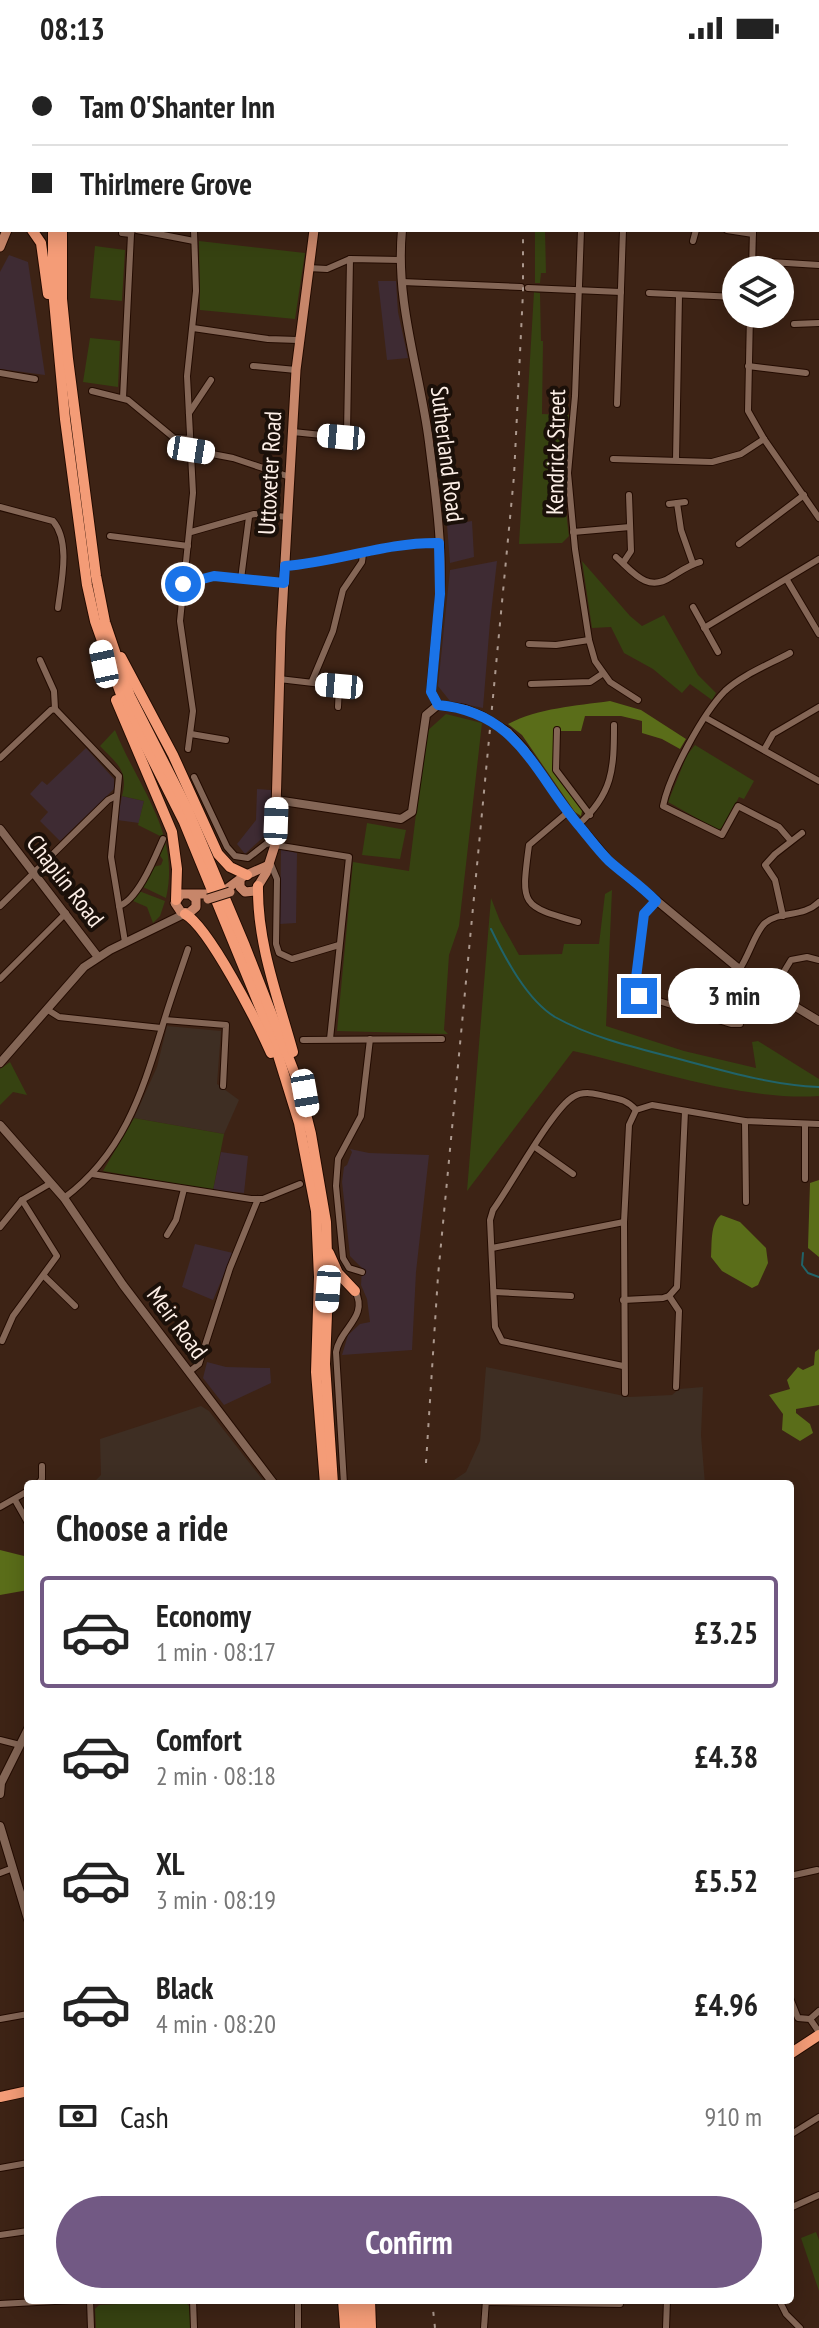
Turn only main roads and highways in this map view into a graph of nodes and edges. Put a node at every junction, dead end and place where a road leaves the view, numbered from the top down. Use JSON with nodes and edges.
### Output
{"nodes":[{"id":1,"x":34,"y":232,"type":"edge"},
{"id":2,"x":53,"y":232,"type":"edge"},
{"id":3,"x":63,"y":232,"type":"edge"},
{"id":4,"x":314,"y":232,"type":"edge"},
{"id":5,"x":58,"y":356,"type":"junction"},
{"id":6,"x":97,"y":587,"type":"junction"},
{"id":7,"x":95,"y":621,"type":"junction"},
{"id":8,"x":270,"y":864,"type":"junction"},
{"id":9,"x":245,"y":877,"type":"junction"},
{"id":10,"x":258,"y":886,"type":"junction"},
{"id":11,"x":229,"y":890,"type":"junction"},
{"id":12,"x":245,"y":892,"type":"junction"},
{"id":13,"x":190,"y":894,"type":"junction"},
{"id":14,"x":207,"y":897,"type":"junction"},
{"id":15,"x":176,"y":902,"type":"junction"},
{"id":16,"x":187,"y":913,"type":"junction"},
{"id":17,"x":293,"y":1098,"type":"junction"},
{"id":18,"x":312,"y":1139,"type":"junction"},
{"id":19,"x":326,"y":1243,"type":"junction"},
{"id":20,"x":326,"y":1313,"type":"junction"},
{"id":21,"x":325,"y":1480,"type":"edge"},
{"id":22,"x":333,"y":1480,"type":"edge"},
{"id":23,"x":819,"y":2033,"type":"edge"},
{"id":24,"x":794,"y":2051,"type":"edge"},
{"id":25,"x":24,"y":2092,"type":"edge"},
{"id":26,"x":0,"y":2097,"type":"edge"},
{"id":27,"x":343,"y":2304,"type":"edge"},
{"id":28,"x":352,"y":2304,"type":"edge"},
{"id":29,"x":361,"y":2304,"type":"edge"},
{"id":30,"x":370,"y":2304,"type":"edge"},
{"id":31,"x":345,"y":2328,"type":"edge"},
{"id":32,"x":354,"y":2328,"type":"edge"},
{"id":33,"x":362,"y":2328,"type":"edge"},
{"id":34,"x":371,"y":2328,"type":"edge"}],
"edges":[{"from":1,"to":5,"type":"highway"},
{"from":2,"to":5,"type":"highway"},
{"from":3,"to":6,"type":"highway"},
{"from":4,"to":8,"type":"main road","name":"Uttoxeter Road"},
{"from":5,"to":7,"type":"highway"},
{"from":6,"to":9,"type":"highway"},
{"from":6,"to":18,"type":"highway"},
{"from":7,"to":15,"type":"highway"},
{"from":7,"to":17,"type":"highway"},
{"from":8,"to":9,"type":"main road"},
{"from":8,"to":10,"type":"main road","name":"Uttoxeter Road"},
{"from":9,"to":10,"type":"main road"},
{"from":9,"to":11,"type":"main road"},
{"from":9,"to":12,"type":"main road"},
{"from":10,"to":12,"type":"main road"},
{"from":10,"to":18,"type":"highway"},
{"from":11,"to":12,"type":"main road"},
{"from":11,"to":14,"type":"main road","bridge":true},
{"from":13,"to":14,"type":"main road"},
{"from":13,"to":15,"type":"main road"},
{"from":13,"to":16,"type":"main road"},
{"from":14,"to":16,"type":"main road"},
{"from":15,"to":16,"type":"main road"},
{"from":16,"to":17,"type":"highway"},
{"from":17,"to":21,"type":"highway"},
{"from":18,"to":19,"type":"highway"},
{"from":19,"to":20,"type":"highway"},
{"from":19,"to":20,"type":"highway"},
{"from":20,"to":22,"type":"highway"},
{"from":23,"to":24,"type":"highway"},
{"from":25,"to":26,"type":"highway"},
{"from":27,"to":31,"type":"highway"},
{"from":28,"to":32,"type":"highway"},
{"from":29,"to":33,"type":"highway"},
{"from":30,"to":34,"type":"highway"}]}
